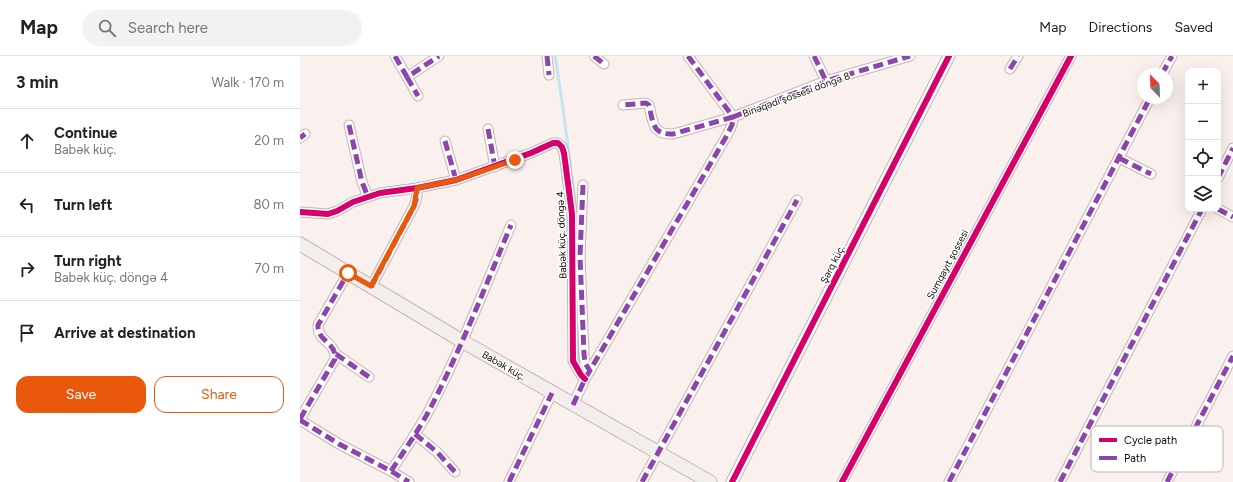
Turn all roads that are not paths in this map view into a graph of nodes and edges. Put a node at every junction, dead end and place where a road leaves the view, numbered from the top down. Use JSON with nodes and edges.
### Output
{"nodes":[{"id":1,"x":395,"y":56,"type":"edge"},
{"id":2,"x":439,"y":56,"type":"edge"},
{"id":3,"x":547,"y":56,"type":"edge"},
{"id":4,"x":594,"y":56,"type":"edge"},
{"id":5,"x":688,"y":56,"type":"edge"},
{"id":6,"x":814,"y":56,"type":"edge"},
{"id":7,"x":910,"y":56,"type":"edge"},
{"id":8,"x":1018,"y":56,"type":"edge"},
{"id":9,"x":1071,"y":56,"type":"edge"},
{"id":10,"x":1172,"y":56,"type":"edge"},
{"id":11,"x":946,"y":57,"type":"edge"},
{"id":12,"x":604,"y":64,"type":"dead end"},
{"id":13,"x":1165,"y":68,"type":"edge"},
{"id":14,"x":1010,"y":69,"type":"dead end"},
{"id":15,"x":549,"y":75,"type":"dead end"},
{"id":16,"x":407,"y":77,"type":"junction"},
{"id":17,"x":826,"y":81,"type":"junction"},
{"id":18,"x":418,"y":96,"type":"dead end"},
{"id":19,"x":1147,"y":104,"type":"edge"},
{"id":20,"x":623,"y":105,"type":"dead end"},
{"id":21,"x":733,"y":117,"type":"junction"},
{"id":22,"x":349,"y":125,"type":"dead end"},
{"id":23,"x":488,"y":129,"type":"dead end"},
{"id":24,"x":445,"y":141,"type":"dead end"},
{"id":25,"x":1233,"y":148,"type":"edge"},
{"id":26,"x":1119,"y":158,"type":"junction"},
{"id":27,"x":495,"y":167,"type":"junction"},
{"id":28,"x":1151,"y":174,"type":"dead end"},
{"id":29,"x":1219,"y":176,"type":"edge"},
{"id":30,"x":456,"y":180,"type":"junction"},
{"id":31,"x":583,"y":185,"type":"dead end"},
{"id":32,"x":417,"y":188,"type":"junction"},
{"id":33,"x":368,"y":197,"type":"junction"},
{"id":34,"x":797,"y":200,"type":"dead end"},
{"id":35,"x":1221,"y":211,"type":"edge"},
{"id":36,"x":300,"y":212,"type":"edge"},
{"id":37,"x":1200,"y":212,"type":"edge"},
{"id":38,"x":1233,"y":217,"type":"edge"},
{"id":39,"x":511,"y":225,"type":"dead end"},
{"id":40,"x":300,"y":244,"type":"edge"},
{"id":41,"x":348,"y":273,"type":"junction"},
{"id":42,"x":371,"y":286,"type":"junction"},
{"id":43,"x":462,"y":341,"type":"junction"},
{"id":44,"x":336,"y":354,"type":"junction"},
{"id":45,"x":1233,"y":356,"type":"edge"},
{"id":46,"x":590,"y":370,"type":"junction"},
{"id":47,"x":369,"y":378,"type":"dead end"},
{"id":48,"x":585,"y":379,"type":"junction"},
{"id":49,"x":552,"y":393,"type":"junction"},
{"id":50,"x":573,"y":405,"type":"junction"},
{"id":51,"x":300,"y":419,"type":"edge"},
{"id":52,"x":1196,"y":426,"type":"edge"},
{"id":53,"x":415,"y":434,"type":"junction"},
{"id":54,"x":658,"y":453,"type":"junction"},
{"id":55,"x":391,"y":470,"type":"junction"},
{"id":56,"x":455,"y":472,"type":"dead end"},
{"id":57,"x":1172,"y":472,"type":"edge"},
{"id":58,"x":409,"y":482,"type":"edge"},
{"id":59,"x":509,"y":482,"type":"edge"},
{"id":60,"x":642,"y":482,"type":"edge"},
{"id":61,"x":710,"y":482,"type":"edge"},
{"id":62,"x":732,"y":482,"type":"edge"},
{"id":63,"x":842,"y":482,"type":"edge"},
{"id":64,"x":949,"y":482,"type":"edge"},
{"id":65,"x":1060,"y":482,"type":"edge"},
{"id":66,"x":1167,"y":482,"type":"edge"}],
"edges":[{"from":1,"to":16,"type":"street"},
{"from":2,"to":16,"type":"street"},
{"from":3,"to":15,"type":"street"},
{"from":4,"to":12,"type":"street"},
{"from":5,"to":21,"type":"street","name":"Binəqədi şossesi döngə 8"},
{"from":6,"to":17,"type":"street"},
{"from":7,"to":17,"type":"street","name":"Binəqədi şossesi döngə 8"},
{"from":8,"to":14,"type":"street"},
{"from":9,"to":63,"type":"street","name":"Sumqayıt şossesi"},
{"from":10,"to":13,"type":"street"},
{"from":11,"to":62,"type":"street","name":"Şərq küç."},
{"from":16,"to":18,"type":"street"},
{"from":17,"to":21,"type":"street","name":"Binəqədi şossesi döngə 8"},
{"from":19,"to":26,"type":"street"},
{"from":20,"to":21,"type":"street"},
{"from":21,"to":46,"type":"street"},
{"from":22,"to":33,"type":"street"},
{"from":23,"to":27,"type":"street"},
{"from":24,"to":30,"type":"street"},
{"from":25,"to":29,"type":"street"},
{"from":26,"to":28,"type":"street"},
{"from":26,"to":64,"type":"street"},
{"from":27,"to":30,"type":"street","name":"Babək küç. döngə 4"},
{"from":27,"to":48,"type":"street","name":"Babək küç. döngə 4"},
{"from":30,"to":32,"type":"street","name":"Babək küç. döngə 4"},
{"from":31,"to":46,"type":"street"},
{"from":32,"to":33,"type":"street","name":"Babək küç. döngə 4"},
{"from":32,"to":42,"type":"street"},
{"from":33,"to":36,"type":"street","name":"Babək küç. döngə 4"},
{"from":34,"to":54,"type":"street"},
{"from":35,"to":38,"type":"street"},
{"from":37,"to":65,"type":"street"},
{"from":39,"to":43,"type":"street"},
{"from":40,"to":41,"type":"main road","name":"Babək küç."},
{"from":41,"to":42,"type":"main road","name":"Babək küç."},
{"from":41,"to":44,"type":"street"},
{"from":42,"to":43,"type":"main road","name":"Babək küç."},
{"from":43,"to":49,"type":"main road","name":"Babək küç."},
{"from":43,"to":53,"type":"street"},
{"from":44,"to":47,"type":"street"},
{"from":44,"to":51,"type":"street"},
{"from":45,"to":52,"type":"street"},
{"from":46,"to":48,"type":"street"},
{"from":48,"to":50,"type":"street"},
{"from":49,"to":50,"type":"main road","name":"Babək küç."},
{"from":49,"to":59,"type":"street"},
{"from":50,"to":54,"type":"main road","name":"Babək küç."},
{"from":51,"to":55,"type":"street"},
{"from":53,"to":55,"type":"street"},
{"from":53,"to":56,"type":"street"},
{"from":54,"to":60,"type":"street"},
{"from":54,"to":61,"type":"main road","name":"Babək küç."},
{"from":55,"to":58,"type":"street"},
{"from":57,"to":66,"type":"street"}]}
